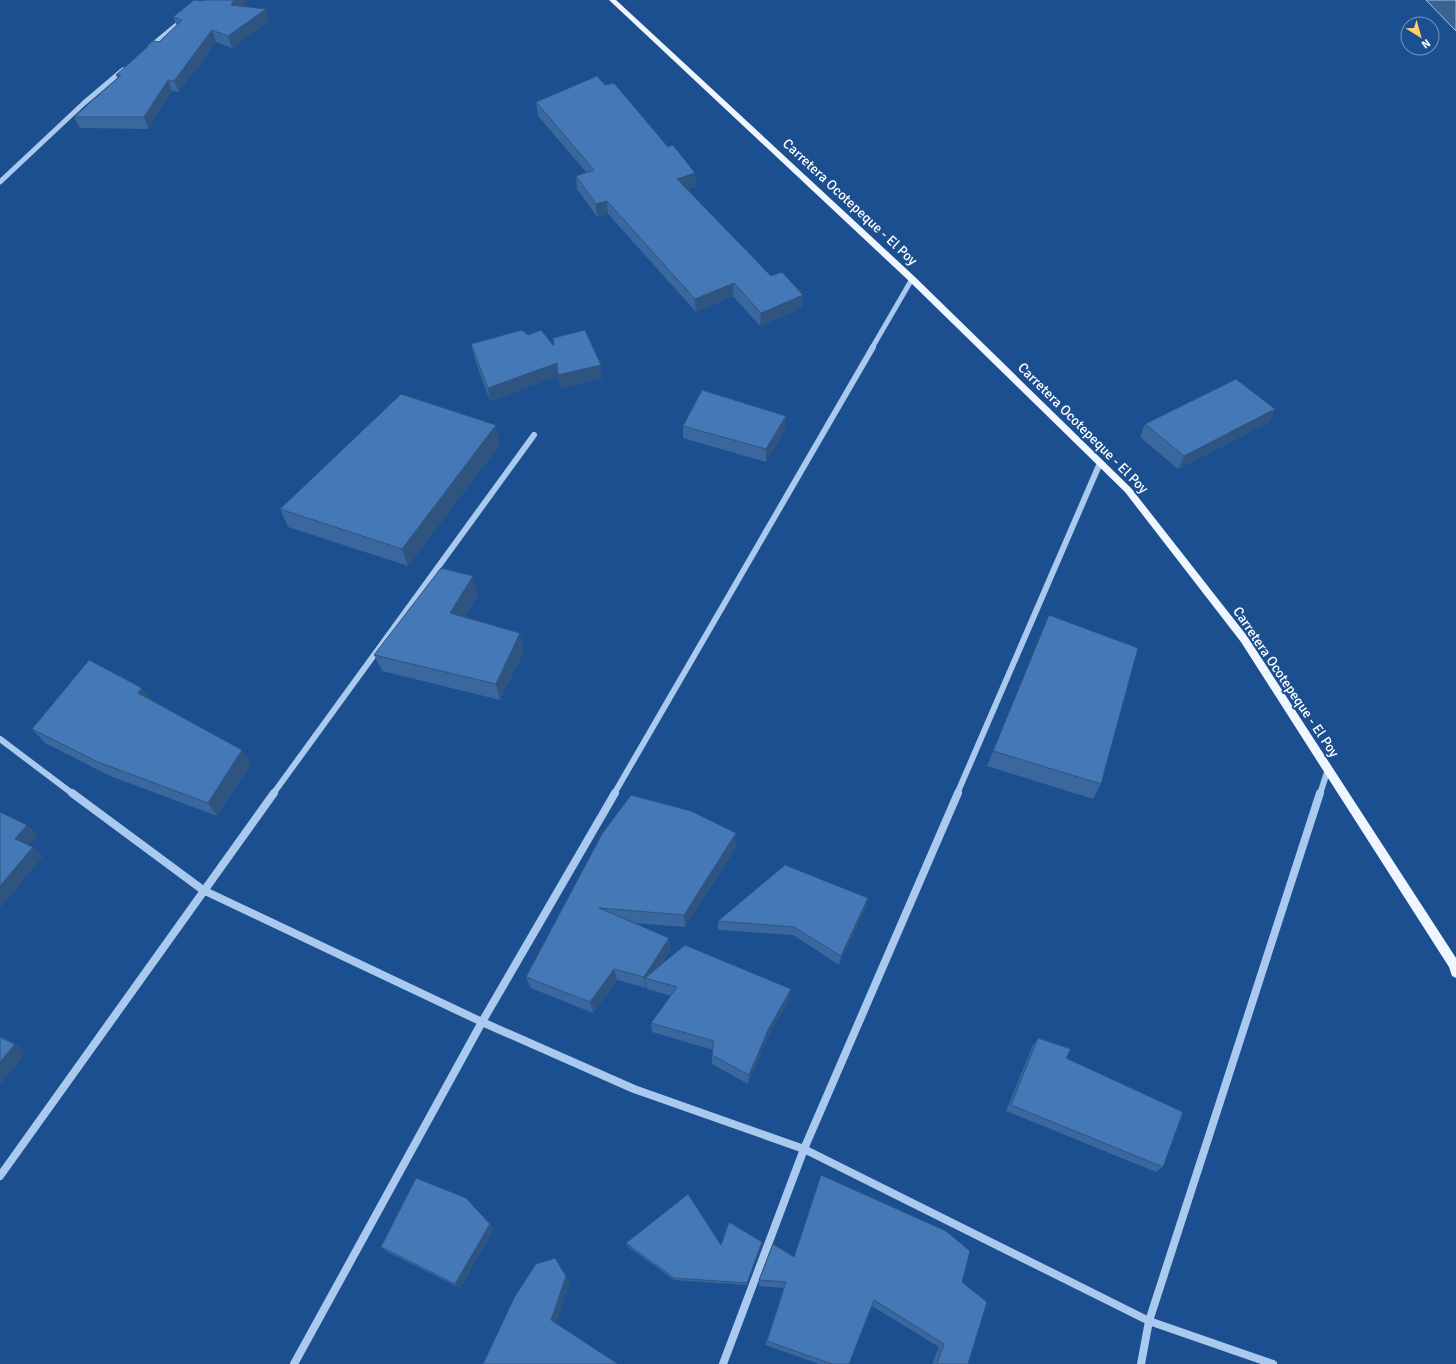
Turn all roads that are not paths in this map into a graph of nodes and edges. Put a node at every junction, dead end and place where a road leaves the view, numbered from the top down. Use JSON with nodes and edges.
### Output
{"nodes":[{"id":1,"x":612,"y":0,"type":"edge"},
{"id":2,"x":187,"y":16,"type":"edge"},
{"id":3,"x":145,"y":52,"type":"edge"},
{"id":4,"x":126,"y":67,"type":"edge"},
{"id":5,"x":0,"y":182,"type":"edge"},
{"id":6,"x":912,"y":279,"type":"junction"},
{"id":7,"x":534,"y":435,"type":"dead end"},
{"id":8,"x":1100,"y":463,"type":"junction"},
{"id":9,"x":0,"y":739,"type":"edge"},
{"id":10,"x":1328,"y":769,"type":"junction"},
{"id":11,"x":203,"y":890,"type":"junction"},
{"id":12,"x":1456,"y":972,"type":"edge"},
{"id":13,"x":482,"y":1022,"type":"junction"},
{"id":14,"x":804,"y":1149,"type":"junction"},
{"id":15,"x":0,"y":1176,"type":"edge"},
{"id":16,"x":1149,"y":1321,"type":"junction"},
{"id":17,"x":294,"y":1364,"type":"edge"},
{"id":18,"x":723,"y":1364,"type":"edge"},
{"id":19,"x":1141,"y":1364,"type":"edge"},
{"id":20,"x":1273,"y":1364,"type":"edge"}],
"edges":[{"from":1,"to":6,"type":"main road","name":"Carretera Ocotepeque - El Poy"},
{"from":2,"to":3,"type":"street"},
{"from":4,"to":5,"type":"street"},
{"from":6,"to":8,"type":"main road","name":"Carretera Ocotepeque - El Poy"},
{"from":6,"to":13,"type":"street"},
{"from":7,"to":11,"type":"street"},
{"from":8,"to":10,"type":"main road","name":"Carretera Ocotepeque - El Poy"},
{"from":8,"to":14,"type":"street"},
{"from":9,"to":11,"type":"street"},
{"from":10,"to":12,"type":"main road","name":"Carretera Ocotepeque - El Poy"},
{"from":10,"to":16,"type":"street"},
{"from":11,"to":13,"type":"street"},
{"from":11,"to":15,"type":"street"},
{"from":13,"to":14,"type":"street"},
{"from":13,"to":17,"type":"street"},
{"from":14,"to":16,"type":"street"},
{"from":14,"to":18,"type":"street"},
{"from":16,"to":19,"type":"street"},
{"from":16,"to":20,"type":"street"}]}
